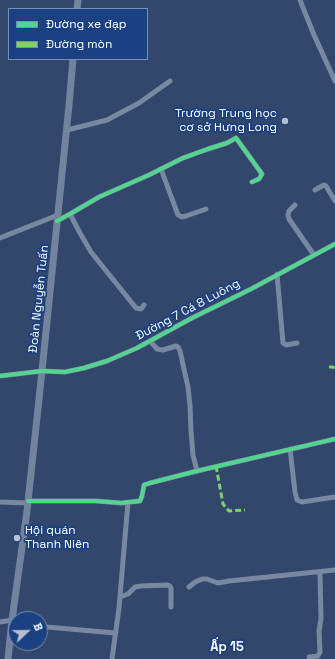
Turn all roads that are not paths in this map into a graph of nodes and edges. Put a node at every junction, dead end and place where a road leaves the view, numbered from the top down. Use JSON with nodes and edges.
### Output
{"nodes":[{"id":1,"x":300,"y":0,"type":"edge"},
{"id":2,"x":73,"y":60,"type":"edge"},
{"id":3,"x":170,"y":81,"type":"dead end"},
{"id":4,"x":335,"y":81,"type":"edge"},
{"id":5,"x":67,"y":130,"type":"junction"},
{"id":6,"x":161,"y":169,"type":"junction"},
{"id":7,"x":252,"y":182,"type":"dead end"},
{"id":8,"x":315,"y":190,"type":"dead end"},
{"id":9,"x":335,"y":201,"type":"edge"},
{"id":10,"x":295,"y":205,"type":"dead end"},
{"id":11,"x":206,"y":209,"type":"dead end"},
{"id":12,"x":70,"y":214,"type":"junction"},
{"id":13,"x":58,"y":218,"type":"junction"},
{"id":14,"x":0,"y":238,"type":"edge"},
{"id":15,"x":335,"y":244,"type":"edge"},
{"id":16,"x":314,"y":255,"type":"junction"},
{"id":17,"x":277,"y":274,"type":"junction"},
{"id":18,"x":144,"y":305,"type":"dead end"},
{"id":19,"x":150,"y":341,"type":"junction"},
{"id":20,"x":297,"y":343,"type":"dead end"},
{"id":21,"x":42,"y":371,"type":"junction"},
{"id":22,"x":0,"y":376,"type":"edge"},
{"id":23,"x":335,"y":439,"type":"edge"},
{"id":24,"x":290,"y":449,"type":"junction"},
{"id":25,"x":197,"y":471,"type":"junction"},
{"id":26,"x":335,"y":496,"type":"edge"},
{"id":27,"x":0,"y":502,"type":"edge"},
{"id":28,"x":28,"y":502,"type":"junction"},
{"id":29,"x":128,"y":502,"type":"junction"},
{"id":30,"x":335,"y":570,"type":"edge"},
{"id":31,"x":320,"y":572,"type":"junction"},
{"id":32,"x":189,"y":587,"type":"dead end"},
{"id":33,"x":120,"y":596,"type":"junction"},
{"id":34,"x":171,"y":608,"type":"dead end"},
{"id":35,"x":15,"y":611,"type":"edge"},
{"id":36,"x":48,"y":627,"type":"edge"},
{"id":37,"x":115,"y":634,"type":"junction"},
{"id":38,"x":309,"y":657,"type":"dead end"},
{"id":39,"x":112,"y":659,"type":"edge"}],
"edges":[{"from":1,"to":4,"type":"street"},
{"from":2,"to":5,"type":"main road","name":"Đoàn Nguyễn Tuấn"},
{"from":3,"to":5,"type":"street"},
{"from":5,"to":13,"type":"main road","name":"Đoàn Nguyễn Tuấn"},
{"from":6,"to":7,"type":"street"},
{"from":6,"to":11,"type":"street"},
{"from":6,"to":12,"type":"street"},
{"from":8,"to":9,"type":"street"},
{"from":10,"to":16,"type":"street"},
{"from":12,"to":13,"type":"street"},
{"from":12,"to":18,"type":"street"},
{"from":13,"to":14,"type":"street"},
{"from":13,"to":21,"type":"main road","name":"Đoàn Nguyễn Tuấn"},
{"from":15,"to":16,"type":"street","name":"Đường 7 Cá 8 Luông"},
{"from":16,"to":17,"type":"street","name":"Đường 7 Cá 8 Luông"},
{"from":17,"to":19,"type":"street","name":"Đường 7 Cá 8 Luông"},
{"from":17,"to":20,"type":"street"},
{"from":19,"to":21,"type":"street","name":"Đường 7 Cá 8 Luông"},
{"from":19,"to":25,"type":"street"},
{"from":21,"to":22,"type":"street","name":"Đường 7 Cá 8 Luông"},
{"from":21,"to":28,"type":"main road","name":"Đoàn Nguyễn Tuấn"},
{"from":23,"to":24,"type":"street"},
{"from":24,"to":25,"type":"street"},
{"from":24,"to":26,"type":"street"},
{"from":25,"to":29,"type":"street"},
{"from":27,"to":28,"type":"street"},
{"from":28,"to":29,"type":"street"},
{"from":28,"to":35,"type":"main road","name":"Đoàn Nguyễn Tuấn"},
{"from":29,"to":33,"type":"street"},
{"from":30,"to":31,"type":"street"},
{"from":31,"to":32,"type":"street"},
{"from":31,"to":38,"type":"street"},
{"from":33,"to":34,"type":"street"},
{"from":33,"to":37,"type":"street"},
{"from":36,"to":37,"type":"street"},
{"from":37,"to":39,"type":"street"}]}
